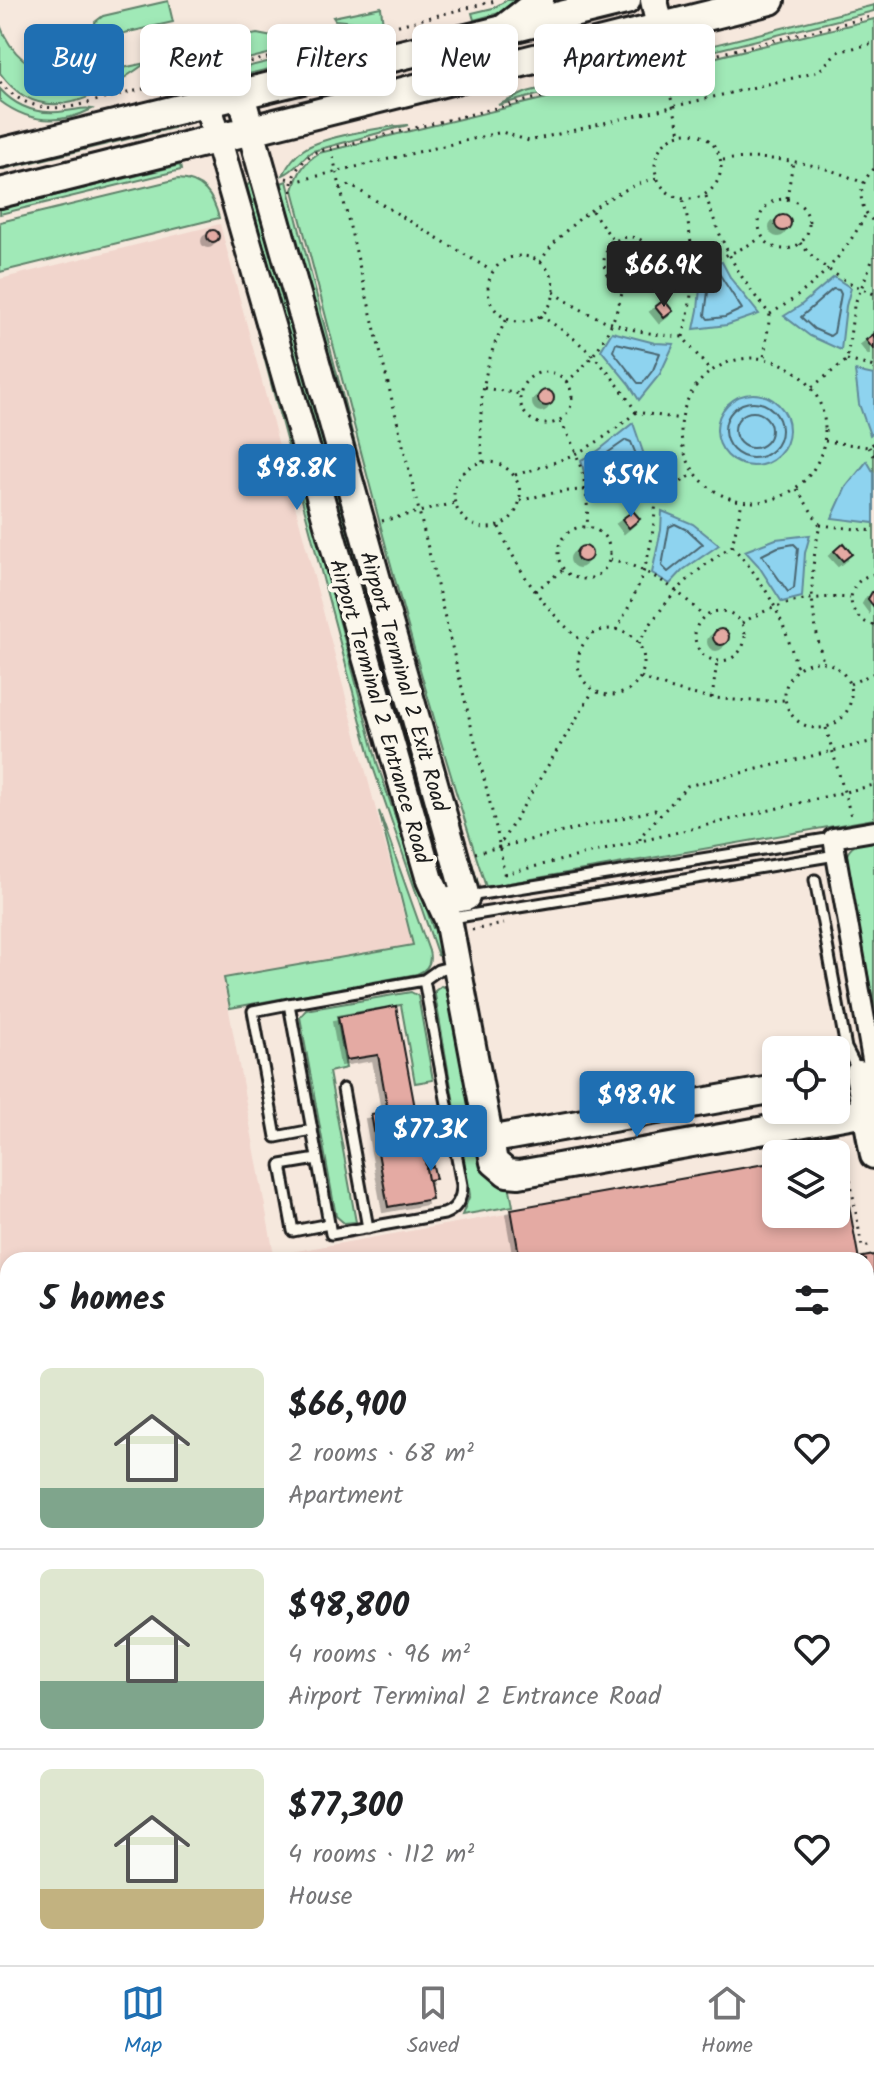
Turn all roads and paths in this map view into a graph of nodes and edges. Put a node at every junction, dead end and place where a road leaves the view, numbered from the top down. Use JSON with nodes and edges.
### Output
{"nodes":[{"id":1,"x":499,"y":0,"type":"edge"},
{"id":2,"x":540,"y":0,"type":"edge"},
{"id":3,"x":628,"y":0,"type":"edge"},
{"id":4,"x":770,"y":0,"type":"edge"},
{"id":5,"x":874,"y":16,"type":"edge"},
{"id":6,"x":650,"y":20,"type":"edge"},
{"id":7,"x":509,"y":24,"type":"edge"},
{"id":8,"x":518,"y":25,"type":"edge"},
{"id":9,"x":874,"y":43,"type":"edge"},
{"id":10,"x":412,"y":51,"type":"edge"},
{"id":11,"x":715,"y":54,"type":"edge"},
{"id":12,"x":0,"y":82,"type":"edge"},
{"id":13,"x":251,"y":92,"type":"edge"},
{"id":14,"x":236,"y":96,"type":"edge"},
{"id":15,"x":241,"y":96,"type":"edge"},
{"id":16,"x":546,"y":96,"type":"edge"},
{"id":17,"x":670,"y":96,"type":"edge"},
{"id":18,"x":207,"y":102,"type":"junction"},
{"id":19,"x":673,"y":107,"type":"junction"},
{"id":20,"x":249,"y":131,"type":"junction"},
{"id":21,"x":680,"y":133,"type":"junction"},
{"id":22,"x":218,"y":139,"type":"junction"},
{"id":23,"x":331,"y":149,"type":"junction"},
{"id":24,"x":0,"y":153,"type":"edge"},
{"id":25,"x":721,"y":160,"type":"junction"},
{"id":26,"x":793,"y":162,"type":"junction"},
{"id":27,"x":874,"y":169,"type":"edge"},
{"id":28,"x":336,"y":172,"type":"junction"},
{"id":29,"x":282,"y":178,"type":"dead end"},
{"id":30,"x":657,"y":178,"type":"junction"},
{"id":31,"x":292,"y":179,"type":"junction"},
{"id":32,"x":863,"y":183,"type":"junction"},
{"id":33,"x":340,"y":188,"type":"junction"},
{"id":34,"x":0,"y":193,"type":"edge"},
{"id":35,"x":706,"y":194,"type":"junction"},
{"id":36,"x":683,"y":198,"type":"junction"},
{"id":37,"x":787,"y":199,"type":"junction"},
{"id":38,"x":295,"y":203,"type":"dead end"},
{"id":39,"x":592,"y":211,"type":"junction"},
{"id":40,"x":866,"y":214,"type":"junction"},
{"id":41,"x":874,"y":222,"type":"edge"},
{"id":42,"x":762,"y":238,"type":"junction"},
{"id":43,"x":614,"y":241,"type":"junction"},
{"id":44,"x":800,"y":243,"type":"junction"},
{"id":45,"x":728,"y":256,"type":"junction"},
{"id":46,"x":874,"y":256,"type":"edge"},
{"id":47,"x":540,"y":262,"type":"junction"},
{"id":48,"x":655,"y":265,"type":"junction"},
{"id":49,"x":694,"y":265,"type":"junction"},
{"id":50,"x":829,"y":270,"type":"junction"},
{"id":51,"x":492,"y":271,"type":"junction"},
{"id":52,"x":623,"y":287,"type":"junction"},
{"id":53,"x":860,"y":288,"type":"junction"},
{"id":54,"x":554,"y":292,"type":"junction"},
{"id":55,"x":874,"y":294,"type":"edge"},
{"id":56,"x":770,"y":314,"type":"junction"},
{"id":57,"x":540,"y":316,"type":"junction"},
{"id":58,"x":507,"y":319,"type":"junction"},
{"id":59,"x":612,"y":324,"type":"junction"},
{"id":60,"x":683,"y":337,"type":"junction"},
{"id":61,"x":594,"y":355,"type":"junction"},
{"id":62,"x":764,"y":358,"type":"junction"},
{"id":63,"x":847,"y":360,"type":"junction"},
{"id":64,"x":874,"y":367,"type":"edge"},
{"id":65,"x":710,"y":371,"type":"junction"},
{"id":66,"x":566,"y":382,"type":"junction"},
{"id":67,"x":812,"y":387,"type":"junction"},
{"id":68,"x":484,"y":388,"type":"junction"},
{"id":69,"x":521,"y":394,"type":"junction"},
{"id":70,"x":636,"y":412,"type":"junction"},
{"id":71,"x":681,"y":419,"type":"junction"},
{"id":72,"x":559,"y":420,"type":"junction"},
{"id":73,"x":825,"y":441,"type":"junction"},
{"id":74,"x":874,"y":443,"type":"edge"},
{"id":75,"x":869,"y":447,"type":"junction"},
{"id":76,"x":576,"y":455,"type":"junction"},
{"id":77,"x":874,"y":456,"type":"edge"},
{"id":78,"x":483,"y":462,"type":"junction"},
{"id":79,"x":695,"y":473,"type":"junction"},
{"id":80,"x":514,"y":475,"type":"junction"},
{"id":81,"x":585,"y":489,"type":"junction"},
{"id":82,"x":797,"y":489,"type":"junction"},
{"id":83,"x":656,"y":498,"type":"junction"},
{"id":84,"x":520,"y":501,"type":"junction"},
{"id":85,"x":742,"y":502,"type":"junction"},
{"id":86,"x":455,"y":503,"type":"junction"},
{"id":87,"x":419,"y":512,"type":"junction"},
{"id":88,"x":378,"y":522,"type":"dead end"},
{"id":89,"x":820,"y":525,"type":"junction"},
{"id":90,"x":499,"y":527,"type":"junction"},
{"id":91,"x":587,"y":528,"type":"junction"},
{"id":92,"x":874,"y":531,"type":"edge"},
{"id":93,"x":732,"y":546,"type":"junction"},
{"id":94,"x":610,"y":559,"type":"junction"},
{"id":95,"x":564,"y":569,"type":"junction"},
{"id":96,"x":645,"y":572,"type":"junction"},
{"id":97,"x":874,"y":574,"type":"edge"},
{"id":98,"x":535,"y":591,"type":"junction"},
{"id":99,"x":675,"y":591,"type":"junction"},
{"id":100,"x":850,"y":598,"type":"junction"},
{"id":101,"x":811,"y":599,"type":"junction"},
{"id":102,"x":776,"y":607,"type":"junction"},
{"id":103,"x":704,"y":617,"type":"junction"},
{"id":104,"x":742,"y":623,"type":"junction"},
{"id":105,"x":874,"y":625,"type":"edge"},
{"id":106,"x":616,"y":630,"type":"junction"},
{"id":107,"x":584,"y":642,"type":"junction"},
{"id":108,"x":638,"y":644,"type":"junction"},
{"id":109,"x":717,"y":662,"type":"junction"},
{"id":110,"x":823,"y":662,"type":"junction"},
{"id":111,"x":798,"y":669,"type":"junction"},
{"id":112,"x":874,"y":673,"type":"edge"},
{"id":113,"x":641,"y":677,"type":"junction"},
{"id":114,"x":850,"y":684,"type":"junction"},
{"id":115,"x":593,"y":691,"type":"junction"},
{"id":116,"x":712,"y":698,"type":"junction"},
{"id":117,"x":785,"y":700,"type":"junction"},
{"id":118,"x":826,"y":728,"type":"junction"},
{"id":119,"x":874,"y":741,"type":"edge"},
{"id":120,"x":833,"y":751,"type":"junction"},
{"id":121,"x":874,"y":785,"type":"edge"},
{"id":122,"x":845,"y":792,"type":"junction"},
{"id":123,"x":660,"y":815,"type":"junction"},
{"id":124,"x":853,"y":821,"type":"dead end"},
{"id":125,"x":874,"y":831,"type":"edge"},
{"id":126,"x":641,"y":841,"type":"junction"},
{"id":127,"x":835,"y":846,"type":"junction"},
{"id":128,"x":498,"y":848,"type":"junction"},
{"id":129,"x":472,"y":854,"type":"dead end"},
{"id":130,"x":504,"y":874,"type":"junction"},
{"id":131,"x":815,"y":880,"type":"dead end"},
{"id":132,"x":506,"y":883,"type":"dead end"},
{"id":133,"x":455,"y":912,"type":"junction"},
{"id":134,"x":507,"y":924,"type":"dead end"},
{"id":135,"x":457,"y":966,"type":"junction"},
{"id":136,"x":424,"y":980,"type":"junction"},
{"id":137,"x":289,"y":1004,"type":"junction"},
{"id":138,"x":856,"y":1074,"type":"edge"},
{"id":139,"x":343,"y":1089,"type":"dead end"},
{"id":140,"x":762,"y":1091,"type":"edge"},
{"id":141,"x":866,"y":1112,"type":"junction"},
{"id":142,"x":312,"y":1130,"type":"junction"},
{"id":143,"x":488,"y":1140,"type":"junction"},
{"id":144,"x":874,"y":1155,"type":"edge"},
{"id":145,"x":317,"y":1159,"type":"junction"},
{"id":146,"x":850,"y":1179,"type":"edge"},
{"id":147,"x":329,"y":1224,"type":"junction"},
{"id":148,"x":368,"y":1228,"type":"junction"},
{"id":149,"x":874,"y":1245,"type":"edge"}],
"edges":[{"from":1,"to":12,"type":"path"},
{"from":2,"to":7,"type":"street"},
{"from":3,"to":6,"type":"street"},
{"from":3,"to":8,"type":"main road"},
{"from":4,"to":6,"type":"main road"},
{"from":5,"to":11,"type":"path"},
{"from":6,"to":20,"type":"main road"},
{"from":9,"to":19,"type":"path"},
{"from":10,"to":13,"type":"main road"},
{"from":14,"to":18,"type":"main road"},
{"from":15,"to":20,"type":"street","name":"Airport Terminal 2 Exit Road"},
{"from":16,"to":23,"type":"path"},
{"from":17,"to":19,"type":"path"},
{"from":18,"to":22,"type":"street","name":"Airport Terminal 2 Entrance Road"},
{"from":18,"to":24,"type":"main road"},
{"from":19,"to":21,"type":"path"},
{"from":19,"to":28,"type":"path"},
{"from":20,"to":22,"type":"main road"},
{"from":20,"to":133,"type":"street","name":"Airport Terminal 2 Exit Road"},
{"from":21,"to":25,"type":"path"},
{"from":21,"to":30,"type":"path"},
{"from":22,"to":34,"type":"main road"},
{"from":22,"to":133,"type":"street","name":"Airport Terminal 2 Entrance Road"},
{"from":23,"to":28,"type":"path"},
{"from":23,"to":31,"type":"path"},
{"from":25,"to":26,"type":"path"},
{"from":25,"to":35,"type":"path"},
{"from":26,"to":32,"type":"path"},
{"from":26,"to":37,"type":"path"},
{"from":27,"to":32,"type":"path"},
{"from":28,"to":31,"type":"path"},
{"from":28,"to":33,"type":"path"},
{"from":29,"to":31,"type":"path"},
{"from":30,"to":36,"type":"path"},
{"from":30,"to":39,"type":"path"},
{"from":31,"to":38,"type":"path"},
{"from":32,"to":40,"type":"path"},
{"from":33,"to":51,"type":"path"},
{"from":33,"to":87,"type":"path"},
{"from":35,"to":36,"type":"path"},
{"from":35,"to":45,"type":"path"},
{"from":36,"to":49,"type":"path"},
{"from":37,"to":42,"type":"path"},
{"from":37,"to":44,"type":"path"},
{"from":39,"to":43,"type":"path"},
{"from":39,"to":47,"type":"path"},
{"from":40,"to":41,"type":"path"},
{"from":40,"to":50,"type":"path"},
{"from":42,"to":44,"type":"path"},
{"from":42,"to":45,"type":"path"},
{"from":43,"to":48,"type":"path"},
{"from":43,"to":52,"type":"path"},
{"from":44,"to":50,"type":"path"},
{"from":45,"to":49,"type":"path"},
{"from":45,"to":56,"type":"path"},
{"from":46,"to":53,"type":"path"},
{"from":47,"to":51,"type":"path"},
{"from":47,"to":54,"type":"path"},
{"from":48,"to":49,"type":"path"},
{"from":48,"to":52,"type":"path"},
{"from":49,"to":60,"type":"path"},
{"from":50,"to":53,"type":"path"},
{"from":50,"to":56,"type":"path"},
{"from":51,"to":58,"type":"path"},
{"from":52,"to":59,"type":"path"},
{"from":53,"to":55,"type":"path"},
{"from":53,"to":63,"type":"path"},
{"from":54,"to":57,"type":"path"},
{"from":54,"to":59,"type":"path"},
{"from":56,"to":62,"type":"path"},
{"from":57,"to":58,"type":"path"},
{"from":57,"to":61,"type":"path"},
{"from":58,"to":68,"type":"path"},
{"from":59,"to":60,"type":"path"},
{"from":59,"to":61,"type":"path"},
{"from":60,"to":65,"type":"path"},
{"from":61,"to":66,"type":"path"},
{"from":61,"to":70,"type":"path"},
{"from":62,"to":65,"type":"path"},
{"from":62,"to":67,"type":"path"},
{"from":63,"to":64,"type":"path"},
{"from":63,"to":67,"type":"path"},
{"from":65,"to":71,"type":"path"},
{"from":66,"to":69,"type":"path"},
{"from":66,"to":72,"type":"path"},
{"from":67,"to":73,"type":"path"},
{"from":68,"to":69,"type":"path"},
{"from":68,"to":78,"type":"path"},
{"from":69,"to":72,"type":"path"},
{"from":70,"to":71,"type":"path"},
{"from":70,"to":76,"type":"path"},
{"from":71,"to":79,"type":"path"},
{"from":72,"to":76,"type":"path"},
{"from":73,"to":75,"type":"path"},
{"from":73,"to":82,"type":"path"},
{"from":74,"to":75,"type":"path"},
{"from":75,"to":77,"type":"path"},
{"from":76,"to":80,"type":"path"},
{"from":76,"to":81,"type":"path"},
{"from":78,"to":80,"type":"path"},
{"from":78,"to":86,"type":"path"},
{"from":79,"to":83,"type":"path"},
{"from":79,"to":85,"type":"path"},
{"from":80,"to":84,"type":"path"},
{"from":81,"to":83,"type":"path"},
{"from":81,"to":84,"type":"path"},
{"from":81,"to":91,"type":"path"},
{"from":82,"to":85,"type":"path"},
{"from":82,"to":89,"type":"path"},
{"from":83,"to":96,"type":"path"},
{"from":84,"to":90,"type":"path"},
{"from":85,"to":93,"type":"path"},
{"from":86,"to":87,"type":"path"},
{"from":86,"to":90,"type":"path"},
{"from":87,"to":88,"type":"path"},
{"from":87,"to":128,"type":"path"},
{"from":89,"to":92,"type":"path"},
{"from":89,"to":101,"type":"path"},
{"from":90,"to":98,"type":"path"},
{"from":91,"to":94,"type":"path"},
{"from":91,"to":95,"type":"path"},
{"from":93,"to":99,"type":"path"},
{"from":93,"to":102,"type":"path"},
{"from":94,"to":95,"type":"path"},
{"from":94,"to":96,"type":"path"},
{"from":95,"to":98,"type":"path"},
{"from":96,"to":99,"type":"path"},
{"from":96,"to":106,"type":"path"},
{"from":97,"to":100,"type":"path"},
{"from":98,"to":107,"type":"path"},
{"from":99,"to":103,"type":"path"},
{"from":99,"to":108,"type":"path"},
{"from":100,"to":101,"type":"path"},
{"from":100,"to":105,"type":"path"},
{"from":101,"to":102,"type":"path"},
{"from":101,"to":110,"type":"path"},
{"from":102,"to":104,"type":"path"},
{"from":102,"to":111,"type":"path"},
{"from":103,"to":104,"type":"path"},
{"from":103,"to":109,"type":"path"},
{"from":104,"to":109,"type":"path"},
{"from":106,"to":107,"type":"path"},
{"from":106,"to":108,"type":"path"},
{"from":107,"to":115,"type":"path"},
{"from":108,"to":113,"type":"path"},
{"from":109,"to":116,"type":"path"},
{"from":110,"to":111,"type":"path"},
{"from":110,"to":114,"type":"path"},
{"from":111,"to":117,"type":"path"},
{"from":112,"to":114,"type":"path"},
{"from":113,"to":115,"type":"path"},
{"from":113,"to":116,"type":"path"},
{"from":114,"to":118,"type":"path"},
{"from":115,"to":128,"type":"path"},
{"from":116,"to":117,"type":"path"},
{"from":117,"to":118,"type":"path"},
{"from":118,"to":120,"type":"path"},
{"from":119,"to":120,"type":"path"},
{"from":120,"to":122,"type":"path"},
{"from":120,"to":123,"type":"path"},
{"from":121,"to":122,"type":"path"},
{"from":122,"to":124,"type":"path"},
{"from":122,"to":126,"type":"path"},
{"from":123,"to":126,"type":"path"},
{"from":123,"to":128,"type":"path"},
{"from":125,"to":127,"type":"street"},
{"from":126,"to":130,"type":"path"},
{"from":127,"to":133,"type":"lane"},
{"from":127,"to":133,"type":"lane"},
{"from":127,"to":138,"type":"street"},
{"from":128,"to":129,"type":"path"},
{"from":128,"to":130,"type":"path"},
{"from":130,"to":132,"type":"path"},
{"from":131,"to":138,"type":"lane"},
{"from":133,"to":134,"type":"path"},
{"from":133,"to":135,"type":"street"},
{"from":135,"to":136,"type":"lane"},
{"from":135,"to":143,"type":"street"},
{"from":136,"to":137,"type":"lane"},
{"from":136,"to":148,"type":"lane"},
{"from":137,"to":142,"type":"lane"},
{"from":137,"to":142,"type":"lane"},
{"from":138,"to":141,"type":"street"},
{"from":139,"to":148,"type":"lane"},
{"from":140,"to":143,"type":"street"},
{"from":141,"to":143,"type":"street"},
{"from":141,"to":144,"type":"street"},
{"from":142,"to":145,"type":"lane"},
{"from":145,"to":147,"type":"lane"},
{"from":145,"to":147,"type":"lane"},
{"from":146,"to":149,"type":"path"},
{"from":147,"to":148,"type":"lane"}]}
